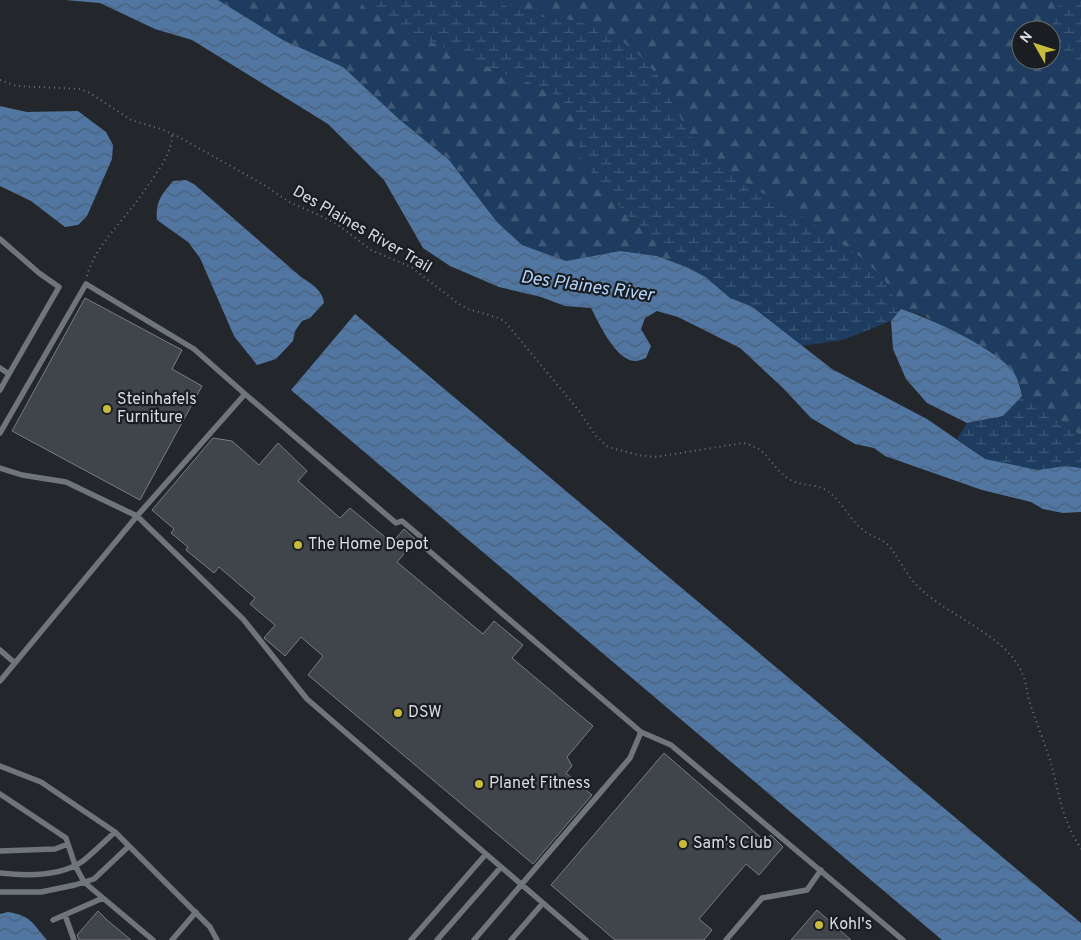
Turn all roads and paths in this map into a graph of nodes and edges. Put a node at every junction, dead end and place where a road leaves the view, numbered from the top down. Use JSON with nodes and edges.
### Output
{"nodes":[{"id":1,"x":0,"y":80,"type":"edge"},
{"id":2,"x":172,"y":134,"type":"junction"},
{"id":3,"x":0,"y":241,"type":"edge"},
{"id":4,"x":86,"y":284,"type":"junction"},
{"id":5,"x":0,"y":368,"type":"edge"},
{"id":6,"x":9,"y":374,"type":"junction"},
{"id":7,"x":0,"y":390,"type":"edge"},
{"id":8,"x":245,"y":394,"type":"junction"},
{"id":9,"x":0,"y":433,"type":"edge"},
{"id":10,"x":0,"y":468,"type":"edge"},
{"id":11,"x":137,"y":516,"type":"junction"},
{"id":12,"x":0,"y":650,"type":"edge"},
{"id":13,"x":15,"y":663,"type":"junction"},
{"id":14,"x":0,"y":681,"type":"edge"},
{"id":15,"x":641,"y":732,"type":"junction"},
{"id":16,"x":0,"y":766,"type":"edge"},
{"id":17,"x":0,"y":794,"type":"edge"},
{"id":18,"x":115,"y":832,"type":"junction"},
{"id":19,"x":68,"y":844,"type":"junction"},
{"id":20,"x":129,"y":846,"type":"junction"},
{"id":21,"x":1081,"y":849,"type":"edge"},
{"id":22,"x":0,"y":851,"type":"edge"},
{"id":23,"x":486,"y":854,"type":"junction"},
{"id":24,"x":75,"y":865,"type":"junction"},
{"id":25,"x":501,"y":867,"type":"junction"},
{"id":26,"x":821,"y":870,"type":"junction"},
{"id":27,"x":0,"y":873,"type":"edge"},
{"id":28,"x":84,"y":882,"type":"junction"},
{"id":29,"x":522,"y":885,"type":"junction"},
{"id":30,"x":0,"y":892,"type":"edge"},
{"id":31,"x":103,"y":898,"type":"junction"},
{"id":32,"x":543,"y":903,"type":"junction"},
{"id":33,"x":196,"y":912,"type":"junction"},
{"id":34,"x":65,"y":915,"type":"junction"},
{"id":35,"x":53,"y":920,"type":"dead end"},
{"id":36,"x":74,"y":940,"type":"edge"},
{"id":37,"x":152,"y":940,"type":"edge"},
{"id":38,"x":172,"y":940,"type":"edge"},
{"id":39,"x":217,"y":940,"type":"edge"},
{"id":40,"x":411,"y":940,"type":"edge"},
{"id":41,"x":437,"y":940,"type":"edge"},
{"id":42,"x":474,"y":940,"type":"edge"},
{"id":43,"x":511,"y":940,"type":"edge"},
{"id":44,"x":586,"y":940,"type":"edge"},
{"id":45,"x":726,"y":940,"type":"edge"},
{"id":46,"x":903,"y":940,"type":"edge"}],
"edges":[{"from":1,"to":2,"type":"path","name":"Des Plaines River Trail"},
{"from":2,"to":4,"type":"path"},
{"from":2,"to":21,"type":"path","name":"Des Plaines River Trail"},
{"from":3,"to":6,"type":"lane"},
{"from":4,"to":8,"type":"lane"},
{"from":4,"to":9,"type":"lane"},
{"from":5,"to":6,"type":"lane"},
{"from":6,"to":7,"type":"lane"},
{"from":8,"to":11,"type":"lane"},
{"from":8,"to":15,"type":"lane"},
{"from":10,"to":11,"type":"lane"},
{"from":11,"to":13,"type":"lane"},
{"from":11,"to":23,"type":"lane"},
{"from":12,"to":13,"type":"lane"},
{"from":13,"to":14,"type":"lane"},
{"from":15,"to":26,"type":"lane"},
{"from":15,"to":29,"type":"lane"},
{"from":16,"to":18,"type":"lane"},
{"from":17,"to":19,"type":"lane"},
{"from":18,"to":20,"type":"lane"},
{"from":18,"to":24,"type":"lane"},
{"from":19,"to":22,"type":"lane"},
{"from":19,"to":24,"type":"lane"},
{"from":20,"to":28,"type":"lane"},
{"from":20,"to":33,"type":"lane"},
{"from":23,"to":25,"type":"lane"},
{"from":23,"to":40,"type":"lane"},
{"from":24,"to":27,"type":"lane"},
{"from":24,"to":28,"type":"lane"},
{"from":25,"to":29,"type":"lane"},
{"from":25,"to":41,"type":"lane"},
{"from":26,"to":45,"type":"lane"},
{"from":26,"to":46,"type":"lane"},
{"from":28,"to":30,"type":"lane"},
{"from":28,"to":31,"type":"lane"},
{"from":29,"to":32,"type":"lane"},
{"from":29,"to":42,"type":"lane"},
{"from":31,"to":34,"type":"lane"},
{"from":31,"to":37,"type":"lane"},
{"from":32,"to":43,"type":"lane"},
{"from":32,"to":44,"type":"lane"},
{"from":33,"to":38,"type":"lane"},
{"from":33,"to":39,"type":"lane"},
{"from":34,"to":35,"type":"lane"},
{"from":34,"to":36,"type":"lane"}]}
